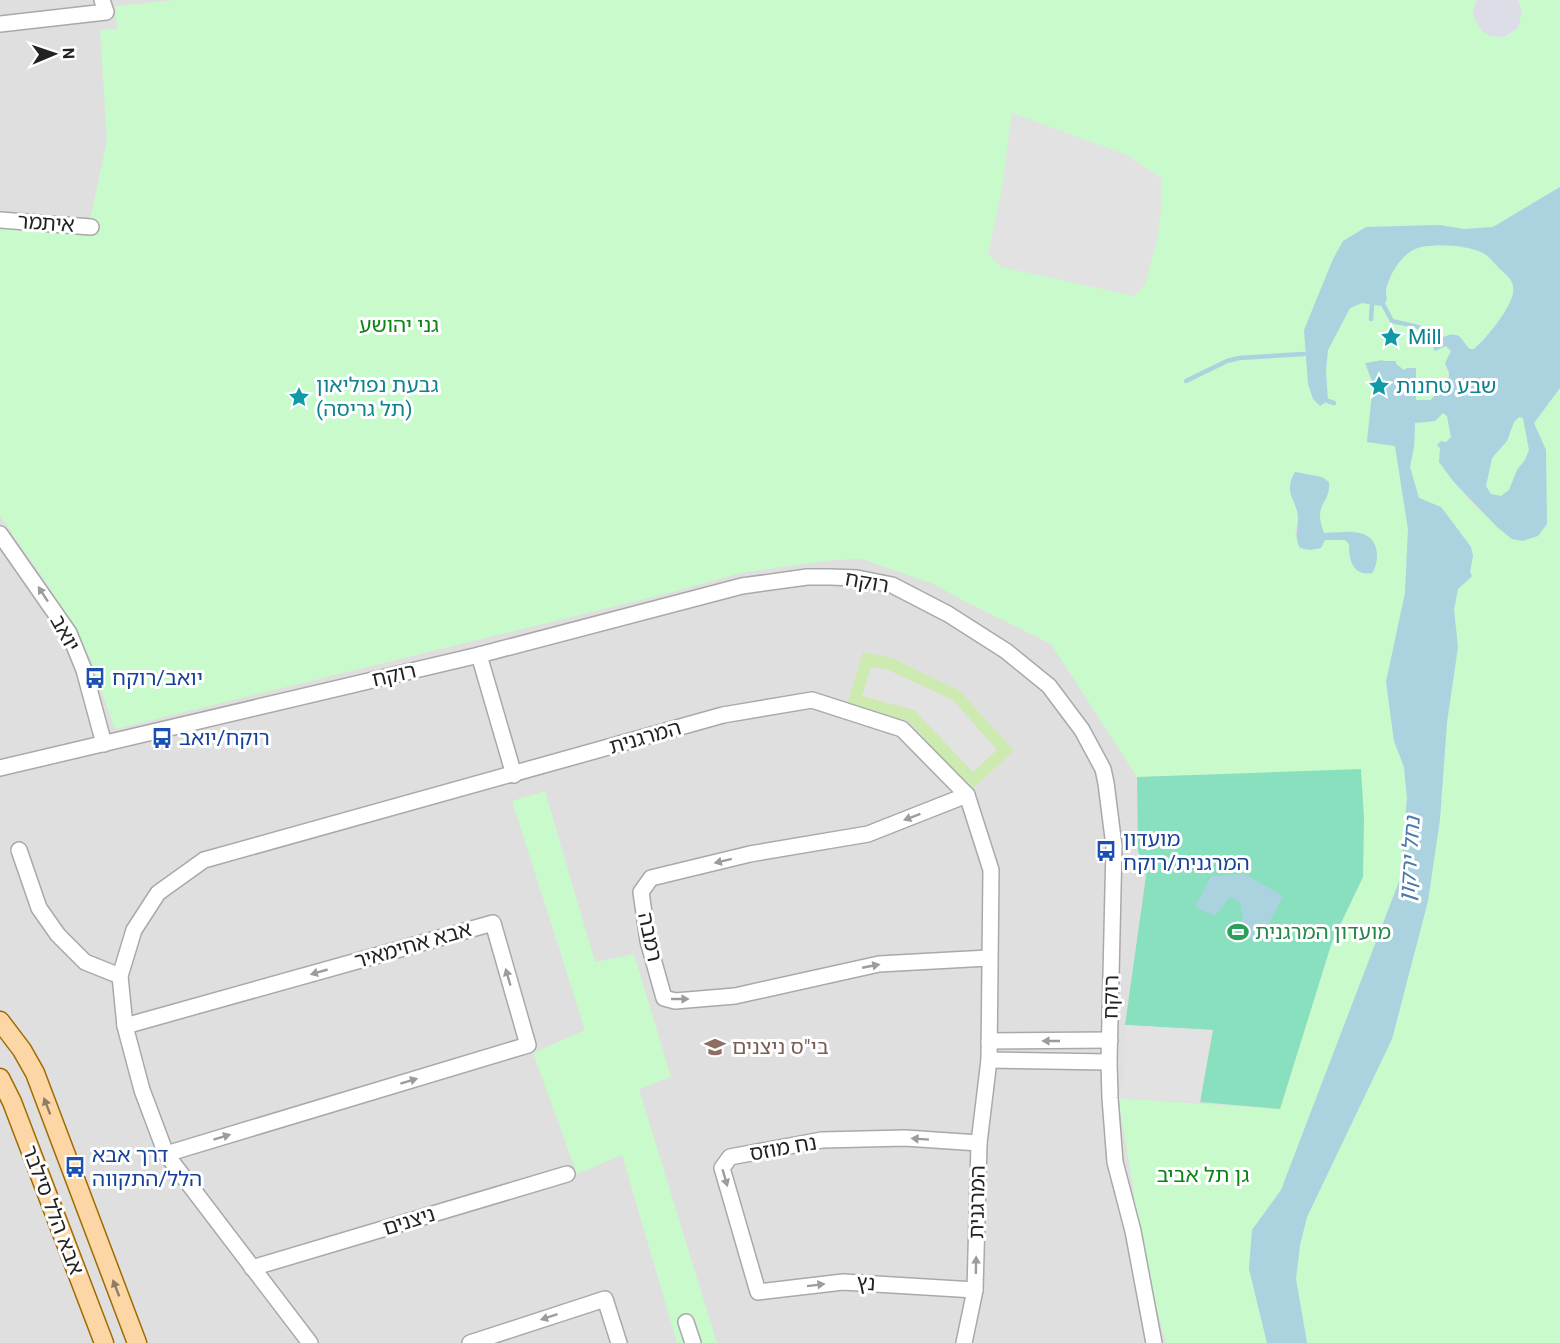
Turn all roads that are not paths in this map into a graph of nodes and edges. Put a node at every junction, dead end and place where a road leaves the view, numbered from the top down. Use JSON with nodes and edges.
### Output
{"nodes":[{"id":1,"x":104,"y":6,"type":"edge"},
{"id":2,"x":0,"y":24,"type":"edge"},
{"id":3,"x":0,"y":220,"type":"edge"},
{"id":4,"x":91,"y":227,"type":"dead end"},
{"id":5,"x":0,"y":534,"type":"edge"},
{"id":6,"x":479,"y":655,"type":"junction"},
{"id":7,"x":104,"y":744,"type":"junction"},
{"id":8,"x":0,"y":768,"type":"edge"},
{"id":9,"x":514,"y":775,"type":"junction"},
{"id":10,"x":967,"y":795,"type":"junction"},
{"id":11,"x":19,"y":850,"type":"dead end"},
{"id":12,"x":988,"y":958,"type":"junction"},
{"id":13,"x":120,"y":976,"type":"junction"},
{"id":14,"x":0,"y":1021,"type":"edge"},
{"id":15,"x":125,"y":1026,"type":"junction"},
{"id":16,"x":1110,"y":1040,"type":"junction"},
{"id":17,"x":989,"y":1041,"type":"junction"},
{"id":18,"x":989,"y":1060,"type":"junction"},
{"id":19,"x":1109,"y":1062,"type":"junction"},
{"id":20,"x":0,"y":1078,"type":"edge"},
{"id":21,"x":979,"y":1143,"type":"junction"},
{"id":22,"x":166,"y":1154,"type":"junction"},
{"id":23,"x":567,"y":1174,"type":"dead end"},
{"id":24,"x":252,"y":1268,"type":"junction"},
{"id":25,"x":975,"y":1290,"type":"junction"},
{"id":26,"x":758,"y":1292,"type":"joint"},
{"id":27,"x":686,"y":1322,"type":"dead end"},
{"id":28,"x":104,"y":1343,"type":"edge"},
{"id":29,"x":137,"y":1343,"type":"edge"},
{"id":30,"x":310,"y":1343,"type":"edge"},
{"id":31,"x":470,"y":1343,"type":"edge"},
{"id":32,"x":619,"y":1343,"type":"edge"},
{"id":33,"x":693,"y":1343,"type":"edge"},
{"id":34,"x":964,"y":1343,"type":"edge"},
{"id":35,"x":1154,"y":1343,"type":"edge"}],
"edges":[{"from":1,"to":2,"type":"street"},
{"from":3,"to":4,"type":"street","name":"איתמר"},
{"from":7,"to":5,"type":"street","name":"יואב","one_way":true},
{"from":6,"to":7,"type":"street","name":"רוקח"},
{"from":6,"to":9,"type":"street"},
{"from":6,"to":16,"type":"street","name":"רוקח"},
{"from":7,"to":8,"type":"street","name":"רוקח"},
{"from":9,"to":10,"type":"street","name":"המרגנית"},
{"from":9,"to":13,"type":"street","name":"המרגנית"},
{"from":10,"to":12,"type":"street","name":"המרגנית"},
{"from":10,"to":12,"type":"street","name":"רמבה","one_way":true},
{"from":11,"to":13,"type":"street"},
{"from":12,"to":17,"type":"street","name":"המרגנית"},
{"from":13,"to":15,"type":"street"},
{"from":29,"to":14,"type":"main road","name":"אבא הלל סילבר","one_way":true},
{"from":15,"to":22,"type":"street"},
{"from":22,"to":15,"type":"street","name":"אבא אחימאיר","one_way":true},
{"from":16,"to":17,"type":"street","one_way":true},
{"from":16,"to":19,"type":"street","name":"רוקח"},
{"from":17,"to":18,"type":"street","name":"המרגנית"},
{"from":18,"to":19,"type":"street"},
{"from":18,"to":21,"type":"street","name":"המרגנית"},
{"from":19,"to":35,"type":"street","name":"רוקח"},
{"from":20,"to":28,"type":"main road","name":"אבא הלל סילבר"},
{"from":25,"to":21,"type":"street","name":"המרגנית","one_way":true},
{"from":21,"to":26,"type":"street","name":"נח מוזס","one_way":true},
{"from":22,"to":24,"type":"street"},
{"from":23,"to":24,"type":"street","name":"ניצנים"},
{"from":24,"to":30,"type":"street"},
{"from":26,"to":25,"type":"street","name":"נץ","one_way":true},
{"from":25,"to":34,"type":"street","name":"המרגנית"},
{"from":27,"to":33,"type":"street"},
{"from":32,"to":31,"type":"street","one_way":true}]}
